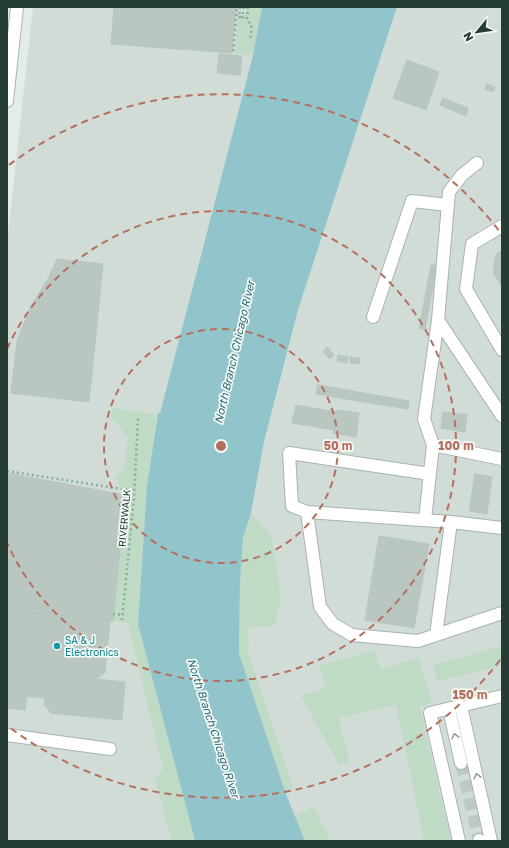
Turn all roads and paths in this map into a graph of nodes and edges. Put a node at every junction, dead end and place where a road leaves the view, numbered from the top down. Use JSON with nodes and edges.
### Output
{"nodes":[{"id":1,"x":17,"y":7,"type":"edge"},
{"id":2,"x":239,"y":7,"type":"edge"},
{"id":3,"x":244,"y":7,"type":"edge"},
{"id":4,"x":248,"y":7,"type":"edge"},
{"id":5,"x":242,"y":17,"type":"junction"},
{"id":6,"x":247,"y":18,"type":"junction"},
{"id":7,"x":250,"y":38,"type":"dead end"},
{"id":8,"x":233,"y":51,"type":"dead end"},
{"id":9,"x":7,"y":101,"type":"edge"},
{"id":10,"x":477,"y":163,"type":"dead end"},
{"id":11,"x":448,"y":205,"type":"junction"},
{"id":12,"x":502,"y":226,"type":"edge"},
{"id":13,"x":373,"y":317,"type":"dead end"},
{"id":14,"x":438,"y":320,"type":"junction"},
{"id":15,"x":502,"y":350,"type":"edge"},
{"id":16,"x":502,"y":416,"type":"edge"},
{"id":17,"x":138,"y":418,"type":"dead end"},
{"id":18,"x":433,"y":445,"type":"junction"},
{"id":19,"x":502,"y":458,"type":"edge"},
{"id":20,"x":7,"y":471,"type":"edge"},
{"id":21,"x":430,"y":474,"type":"junction"},
{"id":22,"x":134,"y":491,"type":"junction"},
{"id":23,"x":124,"y":500,"type":"dead end"},
{"id":24,"x":134,"y":501,"type":"junction"},
{"id":25,"x":307,"y":512,"type":"junction"},
{"id":26,"x":425,"y":520,"type":"junction"},
{"id":27,"x":450,"y":522,"type":"junction"},
{"id":28,"x":502,"y":528,"type":"edge"},
{"id":29,"x":502,"y":613,"type":"edge"},
{"id":30,"x":113,"y":614,"type":"dead end"},
{"id":31,"x":122,"y":615,"type":"junction"},
{"id":32,"x":122,"y":620,"type":"dead end"},
{"id":33,"x":436,"y":635,"type":"junction"},
{"id":34,"x":502,"y":696,"type":"edge"},
{"id":35,"x":455,"y":707,"type":"junction"},
{"id":36,"x":7,"y":735,"type":"edge"},
{"id":37,"x":110,"y":749,"type":"dead end"},
{"id":38,"x":461,"y":763,"type":"tunnel mouth"},
{"id":39,"x":484,"y":840,"type":"edge"},
{"id":40,"x":459,"y":841,"type":"edge"}],
"edges":[{"from":1,"to":9,"type":"street"},
{"from":2,"to":5,"type":"path"},
{"from":2,"to":8,"type":"path"},
{"from":3,"to":5,"type":"path"},
{"from":4,"to":6,"type":"path"},
{"from":5,"to":6,"type":"path"},
{"from":6,"to":7,"type":"path"},
{"from":10,"to":11,"type":"street"},
{"from":11,"to":13,"type":"street"},
{"from":11,"to":14,"type":"street"},
{"from":12,"to":15,"type":"street"},
{"from":14,"to":16,"type":"street"},
{"from":14,"to":18,"type":"street"},
{"from":17,"to":22,"type":"path","name":"RIVERWALK"},
{"from":18,"to":19,"type":"street"},
{"from":18,"to":21,"type":"street"},
{"from":20,"to":22,"type":"path"},
{"from":21,"to":25,"type":"street"},
{"from":21,"to":26,"type":"street"},
{"from":22,"to":24,"type":"path","name":"RIVERWALK"},
{"from":23,"to":24,"type":"path"},
{"from":24,"to":31,"type":"path","name":"RIVERWALK"},
{"from":25,"to":26,"type":"street"},
{"from":25,"to":33,"type":"street"},
{"from":26,"to":27,"type":"street"},
{"from":27,"to":28,"type":"street"},
{"from":27,"to":33,"type":"street"},
{"from":29,"to":33,"type":"street"},
{"from":30,"to":31,"type":"path"},
{"from":31,"to":32,"type":"path","name":"RIVERWALK"},
{"from":34,"to":35,"type":"street"},
{"from":38,"to":35,"type":"street","one_way":true},
{"from":39,"to":35,"type":"street","one_way":true},
{"from":35,"to":40,"type":"street"},
{"from":36,"to":37,"type":"street"}]}
